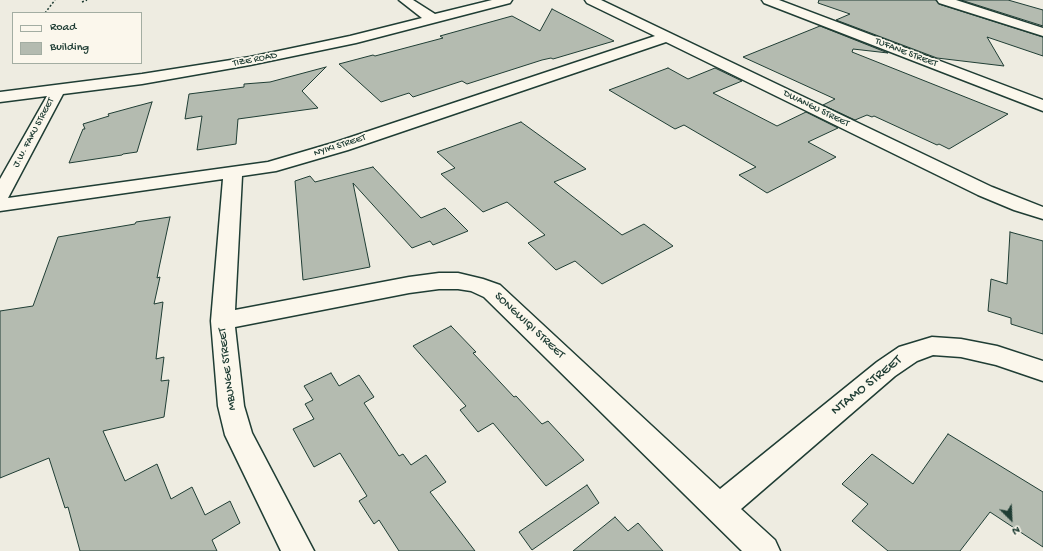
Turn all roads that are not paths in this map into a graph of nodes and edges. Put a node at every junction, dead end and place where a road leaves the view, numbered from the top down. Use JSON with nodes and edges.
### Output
{"nodes":[{"id":1,"x":405,"y":0,"type":"edge"},
{"id":2,"x":506,"y":0,"type":"edge"},
{"id":3,"x":591,"y":0,"type":"edge"},
{"id":4,"x":770,"y":0,"type":"edge"},
{"id":5,"x":943,"y":0,"type":"edge"},
{"id":6,"x":433,"y":19,"type":"junction"},
{"id":7,"x":1043,"y":32,"type":"edge"},
{"id":8,"x":667,"y":37,"type":"junction"},
{"id":9,"x":56,"y":91,"type":"junction"},
{"id":10,"x":0,"y":97,"type":"edge"},
{"id":11,"x":1043,"y":106,"type":"edge"},
{"id":12,"x":233,"y":173,"type":"junction"},
{"id":13,"x":0,"y":196,"type":"edge"},
{"id":14,"x":0,"y":205,"type":"edge"},
{"id":15,"x":1043,"y":213,"type":"edge"},
{"id":16,"x":222,"y":321,"type":"junction"},
{"id":17,"x":1043,"y":371,"type":"edge"},
{"id":18,"x":720,"y":508,"type":"junction"},
{"id":19,"x":298,"y":551,"type":"edge"},
{"id":20,"x":764,"y":551,"type":"edge"}],
"edges":[{"from":1,"to":6,"type":"street"},
{"from":2,"to":6,"type":"street","name":"TIZE ROAD"},
{"from":3,"to":8,"type":"street","name":"DWANGU STREET"},
{"from":4,"to":11,"type":"street","name":"TUFANE STREET"},
{"from":5,"to":7,"type":"street"},
{"from":6,"to":9,"type":"street","name":"TIZE ROAD"},
{"from":8,"to":12,"type":"street","name":"NYIKI STREET"},
{"from":8,"to":15,"type":"street","name":"DWANGU STREET"},
{"from":9,"to":10,"type":"street","name":"TIZE ROAD"},
{"from":9,"to":13,"type":"street","name":"J.W. FAKU STREET"},
{"from":12,"to":14,"type":"street","name":"NYIKI STREET"},
{"from":12,"to":16,"type":"street","name":"MBUNGE STREET"},
{"from":16,"to":18,"type":"street","name":"SONGWIQI STREET"},
{"from":16,"to":19,"type":"street","name":"MBUNGE STREET"},
{"from":17,"to":18,"type":"street","name":"NTAMO STREET"},
{"from":18,"to":20,"type":"street","name":"SONGWIQI STREET"}]}
